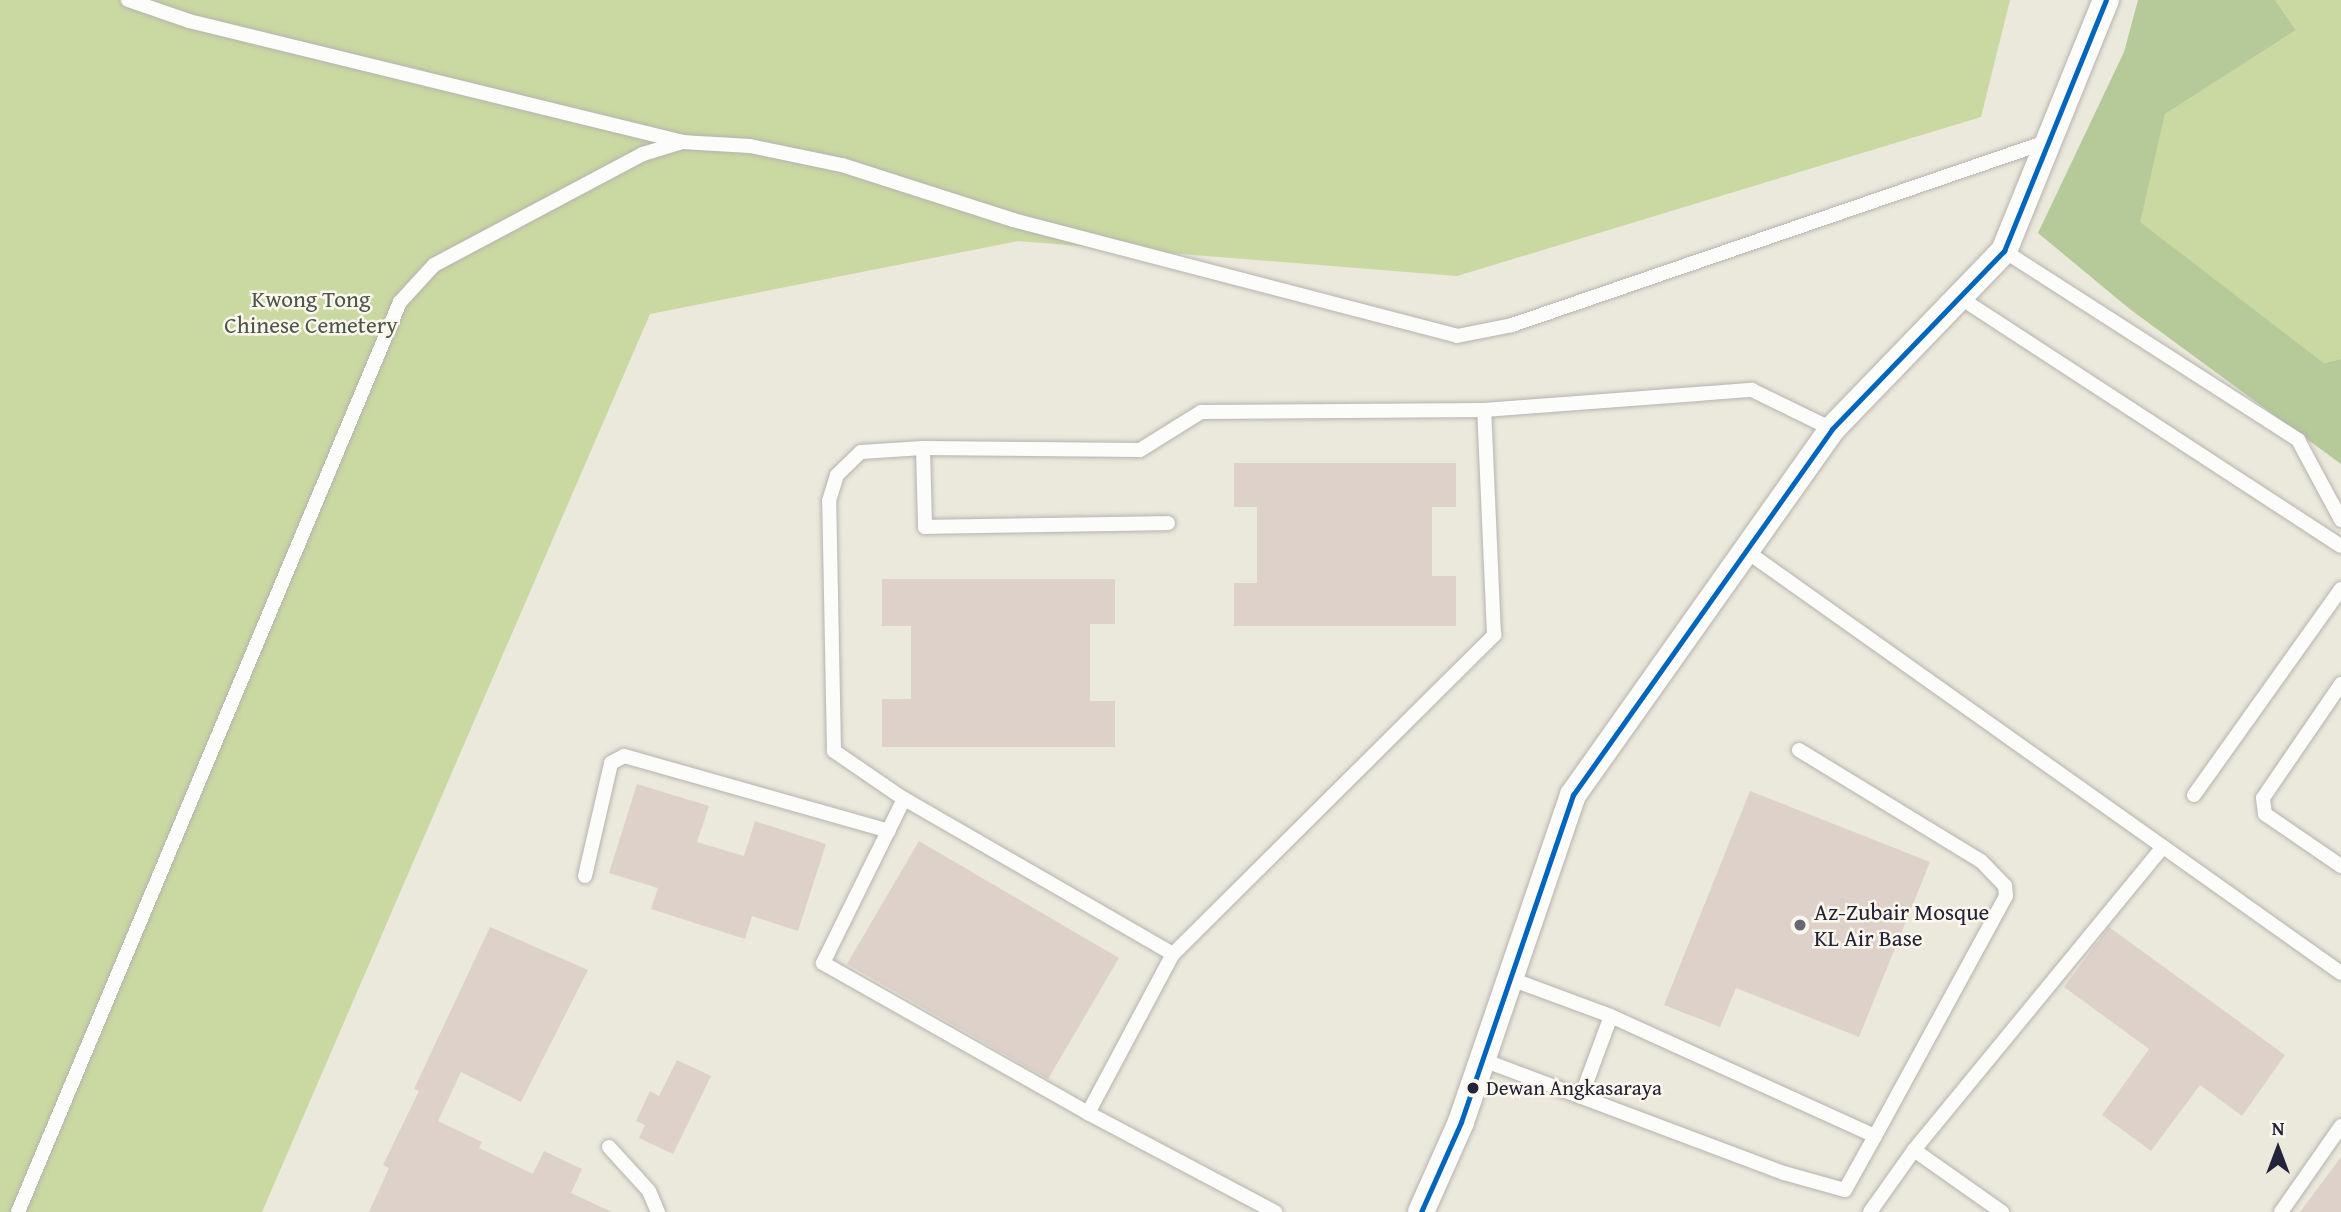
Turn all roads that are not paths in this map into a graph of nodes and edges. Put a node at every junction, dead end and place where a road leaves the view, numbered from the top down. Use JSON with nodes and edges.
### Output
{"nodes":[{"id":1,"x":128,"y":0,"type":"edge"},
{"id":2,"x":2106,"y":0,"type":"edge"},
{"id":3,"x":2052,"y":140,"type":"junction"},
{"id":4,"x":683,"y":142,"type":"junction"},
{"id":5,"x":2004,"y":251,"type":"junction"},
{"id":6,"x":1962,"y":299,"type":"junction"},
{"id":7,"x":1484,"y":410,"type":"junction"},
{"id":8,"x":1832,"y":429,"type":"junction"},
{"id":9,"x":923,"y":448,"type":"junction"},
{"id":10,"x":2341,"y":520,"type":"edge"},
{"id":11,"x":1168,"y":523,"type":"dead end"},
{"id":12,"x":2341,"y":546,"type":"edge"},
{"id":13,"x":1746,"y":551,"type":"junction"},
{"id":14,"x":2341,"y":589,"type":"edge"},
{"id":15,"x":2341,"y":684,"type":"edge"},
{"id":16,"x":1799,"y":750,"type":"dead end"},
{"id":17,"x":2194,"y":795,"type":"dead end"},
{"id":18,"x":904,"y":799,"type":"junction"},
{"id":19,"x":889,"y":831,"type":"junction"},
{"id":20,"x":2163,"y":848,"type":"junction"},
{"id":21,"x":2341,"y":866,"type":"edge"},
{"id":22,"x":585,"y":876,"type":"dead end"},
{"id":23,"x":1173,"y":954,"type":"junction"},
{"id":24,"x":2341,"y":973,"type":"edge"},
{"id":25,"x":1511,"y":979,"type":"junction"},
{"id":26,"x":1611,"y":1016,"type":"junction"},
{"id":27,"x":1483,"y":1060,"type":"junction"},
{"id":28,"x":1581,"y":1097,"type":"junction"},
{"id":29,"x":1088,"y":1113,"type":"junction"},
{"id":30,"x":2341,"y":1126,"type":"edge"},
{"id":31,"x":1875,"y":1136,"type":"junction"},
{"id":32,"x":609,"y":1147,"type":"dead end"},
{"id":33,"x":1914,"y":1150,"type":"junction"},
{"id":34,"x":18,"y":1212,"type":"edge"},
{"id":35,"x":658,"y":1212,"type":"edge"},
{"id":36,"x":1275,"y":1212,"type":"edge"},
{"id":37,"x":1421,"y":1212,"type":"edge"},
{"id":38,"x":1870,"y":1212,"type":"edge"},
{"id":39,"x":2002,"y":1212,"type":"edge"},
{"id":40,"x":2281,"y":1212,"type":"edge"}],
"edges":[{"from":1,"to":4,"type":"lane"},
{"from":2,"to":3,"type":"street"},
{"from":3,"to":4,"type":"lane"},
{"from":3,"to":5,"type":"street"},
{"from":4,"to":34,"type":"lane"},
{"from":5,"to":6,"type":"street"},
{"from":5,"to":10,"type":"lane"},
{"from":6,"to":8,"type":"street"},
{"from":6,"to":12,"type":"lane"},
{"from":7,"to":8,"type":"lane"},
{"from":7,"to":9,"type":"lane"},
{"from":7,"to":23,"type":"lane"},
{"from":8,"to":13,"type":"street"},
{"from":9,"to":11,"type":"lane"},
{"from":9,"to":18,"type":"lane"},
{"from":13,"to":20,"type":"lane"},
{"from":13,"to":25,"type":"street"},
{"from":14,"to":17,"type":"lane"},
{"from":15,"to":21,"type":"lane"},
{"from":16,"to":31,"type":"lane"},
{"from":18,"to":19,"type":"lane"},
{"from":18,"to":23,"type":"lane"},
{"from":19,"to":22,"type":"lane"},
{"from":19,"to":29,"type":"lane"},
{"from":20,"to":24,"type":"lane"},
{"from":20,"to":33,"type":"lane"},
{"from":23,"to":29,"type":"lane"},
{"from":25,"to":26,"type":"lane"},
{"from":25,"to":27,"type":"street"},
{"from":26,"to":28,"type":"lane"},
{"from":26,"to":31,"type":"lane"},
{"from":27,"to":28,"type":"lane"},
{"from":27,"to":37,"type":"street"},
{"from":28,"to":31,"type":"lane"},
{"from":29,"to":36,"type":"lane"},
{"from":30,"to":40,"type":"lane"},
{"from":32,"to":35,"type":"lane"},
{"from":33,"to":38,"type":"lane"},
{"from":33,"to":39,"type":"lane"}]}
